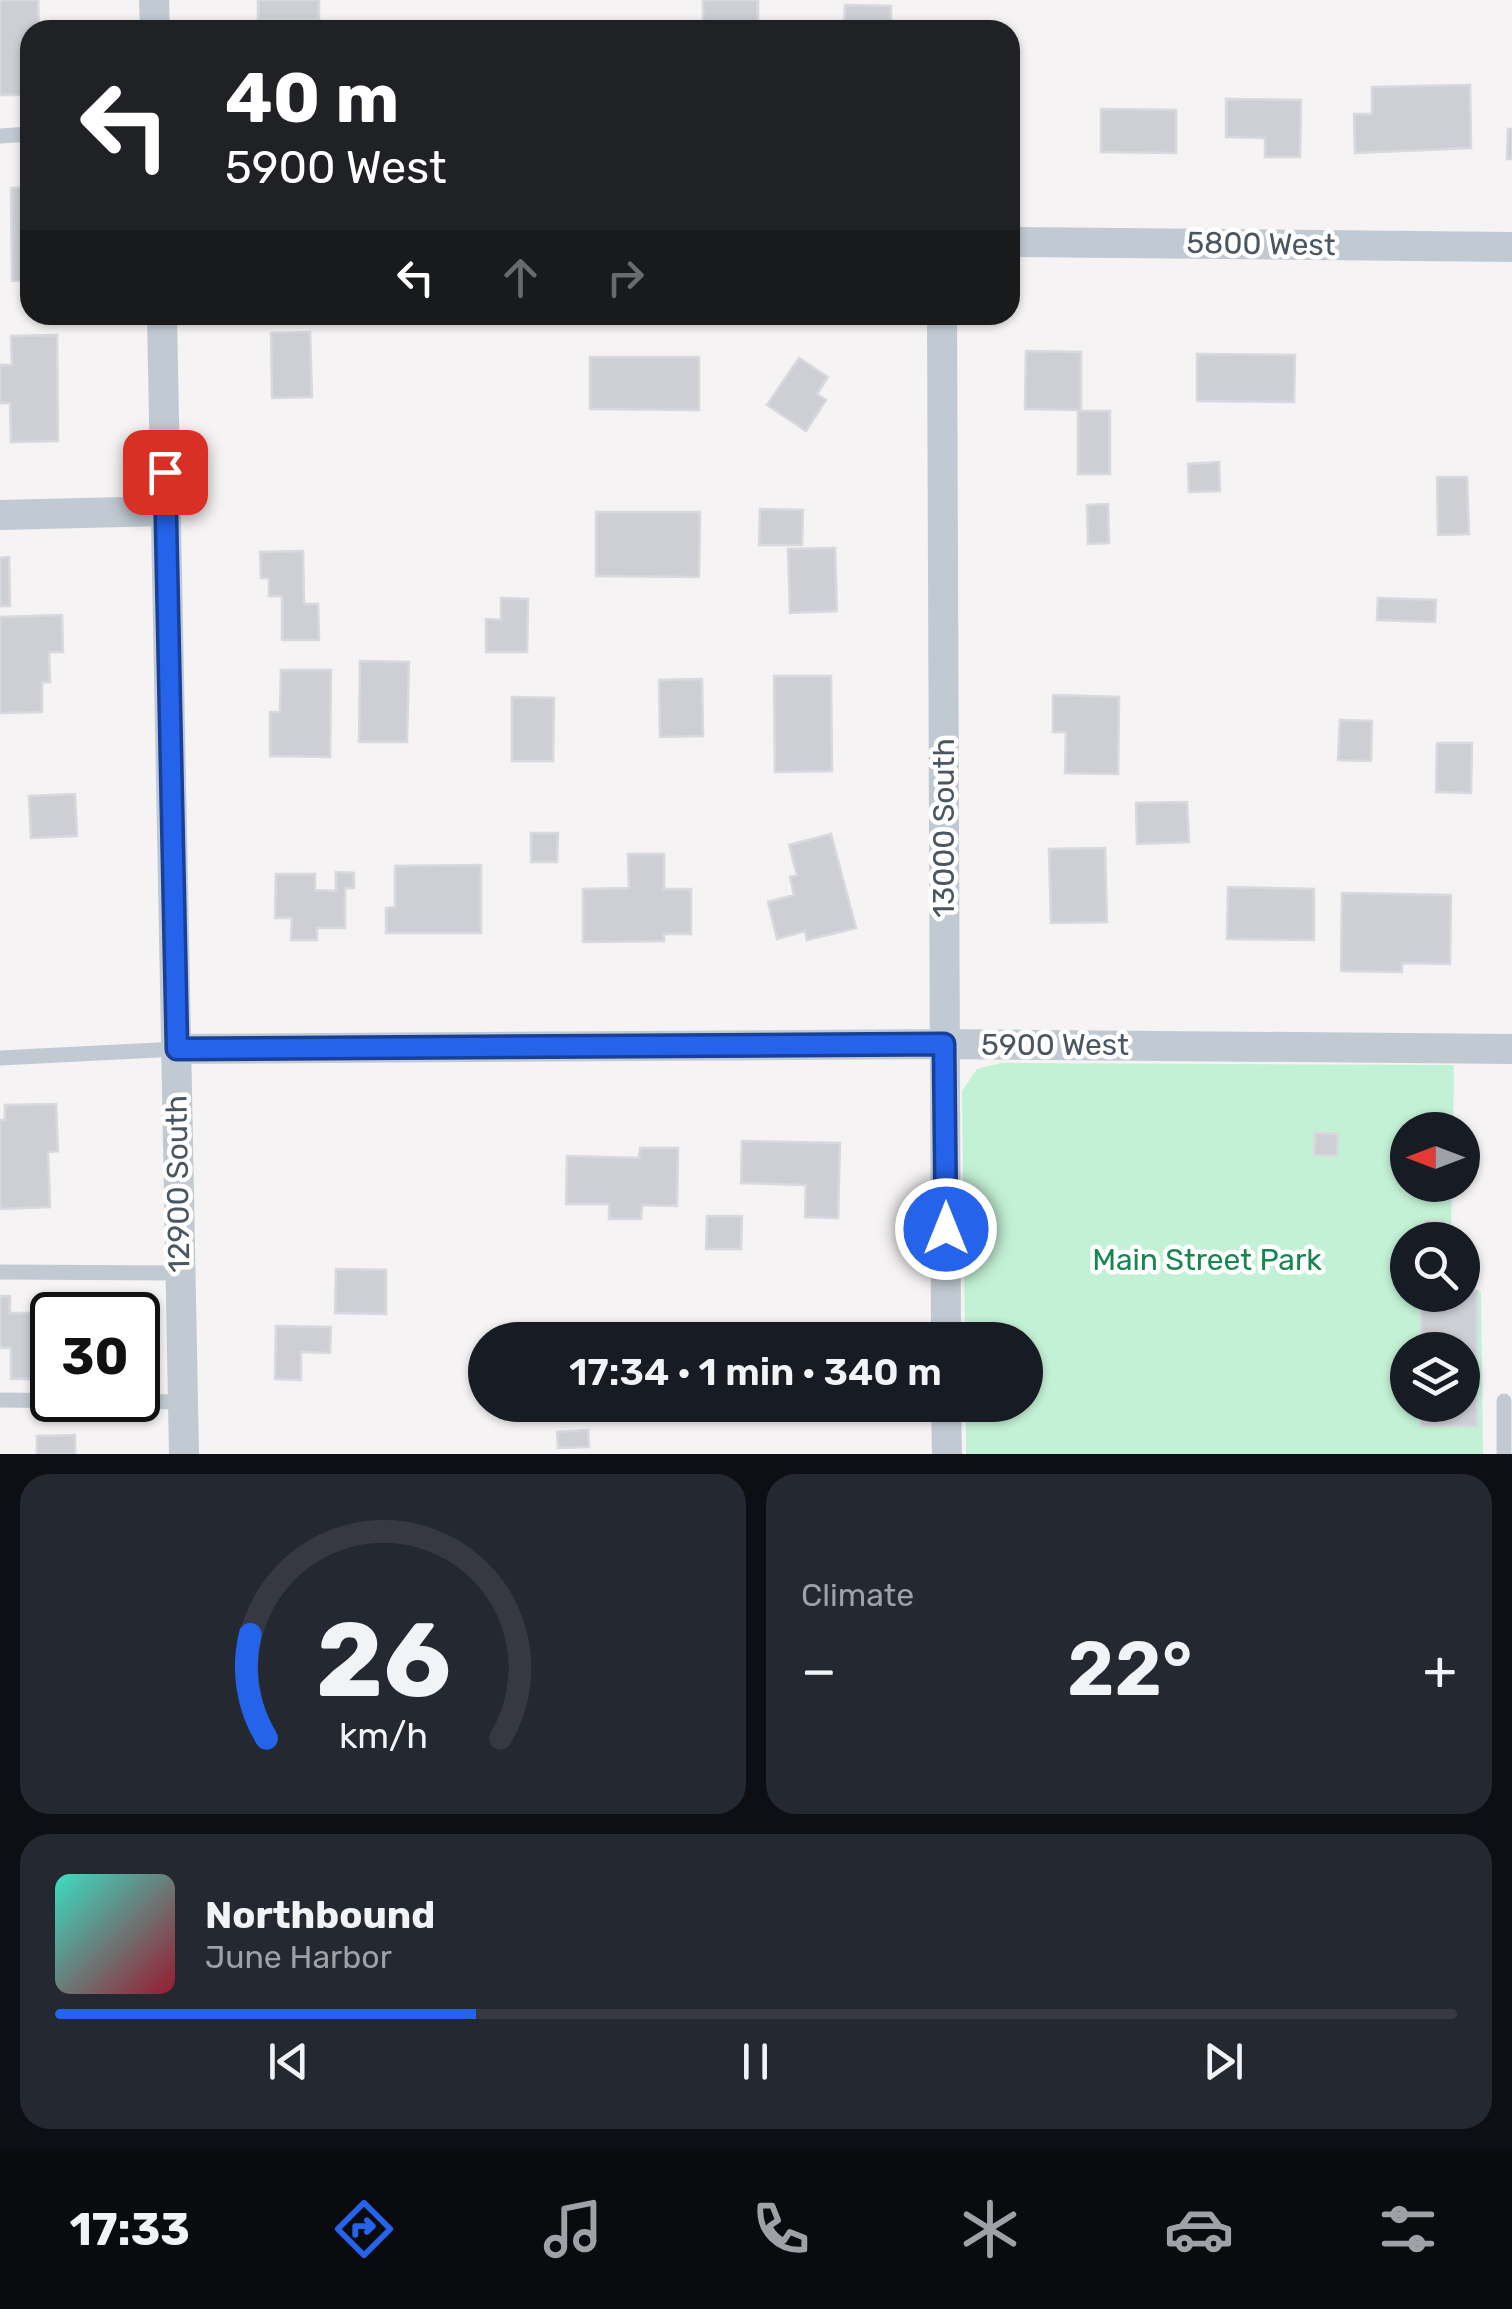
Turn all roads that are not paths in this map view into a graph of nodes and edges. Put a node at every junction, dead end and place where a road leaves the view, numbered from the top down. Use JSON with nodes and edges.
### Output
{"nodes":[{"id":1,"x":1020,"y":242,"type":"edge"},
{"id":2,"x":1512,"y":246,"type":"edge"},
{"id":3,"x":162,"y":325,"type":"edge"},
{"id":4,"x":942,"y":325,"type":"edge"},
{"id":5,"x":165,"y":511,"type":"junction"},
{"id":6,"x":0,"y":514,"type":"edge"},
{"id":7,"x":944,"y":1044,"type":"junction"},
{"id":8,"x":177,"y":1049,"type":"junction"},
{"id":9,"x":1512,"y":1049,"type":"edge"},
{"id":10,"x":0,"y":1058,"type":"edge"},
{"id":11,"x":0,"y":1272,"type":"edge"},
{"id":12,"x":179,"y":1273,"type":"junction"},
{"id":13,"x":946,"y":1322,"type":"edge"},
{"id":14,"x":0,"y":1400,"type":"edge"},
{"id":15,"x":1504,"y":1401,"type":"dead end"},
{"id":16,"x":184,"y":1402,"type":"junction"},
{"id":17,"x":946,"y":1422,"type":"edge"},
{"id":18,"x":184,"y":1454,"type":"edge"},
{"id":19,"x":947,"y":1454,"type":"edge"},
{"id":20,"x":1504,"y":1454,"type":"edge"}],
"edges":[{"from":1,"to":2,"type":"street","name":"5800 West"},
{"from":3,"to":5,"type":"street","name":"12900 South"},
{"from":4,"to":7,"type":"street","name":"13000 South"},
{"from":5,"to":6,"type":"street"},
{"from":5,"to":8,"type":"street","name":"12900 South"},
{"from":7,"to":8,"type":"street","name":"5900 West"},
{"from":7,"to":9,"type":"street","name":"5900 West"},
{"from":7,"to":13,"type":"street","name":"13000 South"},
{"from":8,"to":10,"type":"lane"},
{"from":8,"to":12,"type":"street","name":"12900 South"},
{"from":11,"to":12,"type":"lane"},
{"from":12,"to":16,"type":"street","name":"12900 South"},
{"from":14,"to":16,"type":"lane"},
{"from":15,"to":20,"type":"lane"},
{"from":16,"to":18,"type":"street","name":"12900 South"},
{"from":17,"to":19,"type":"street"}]}
